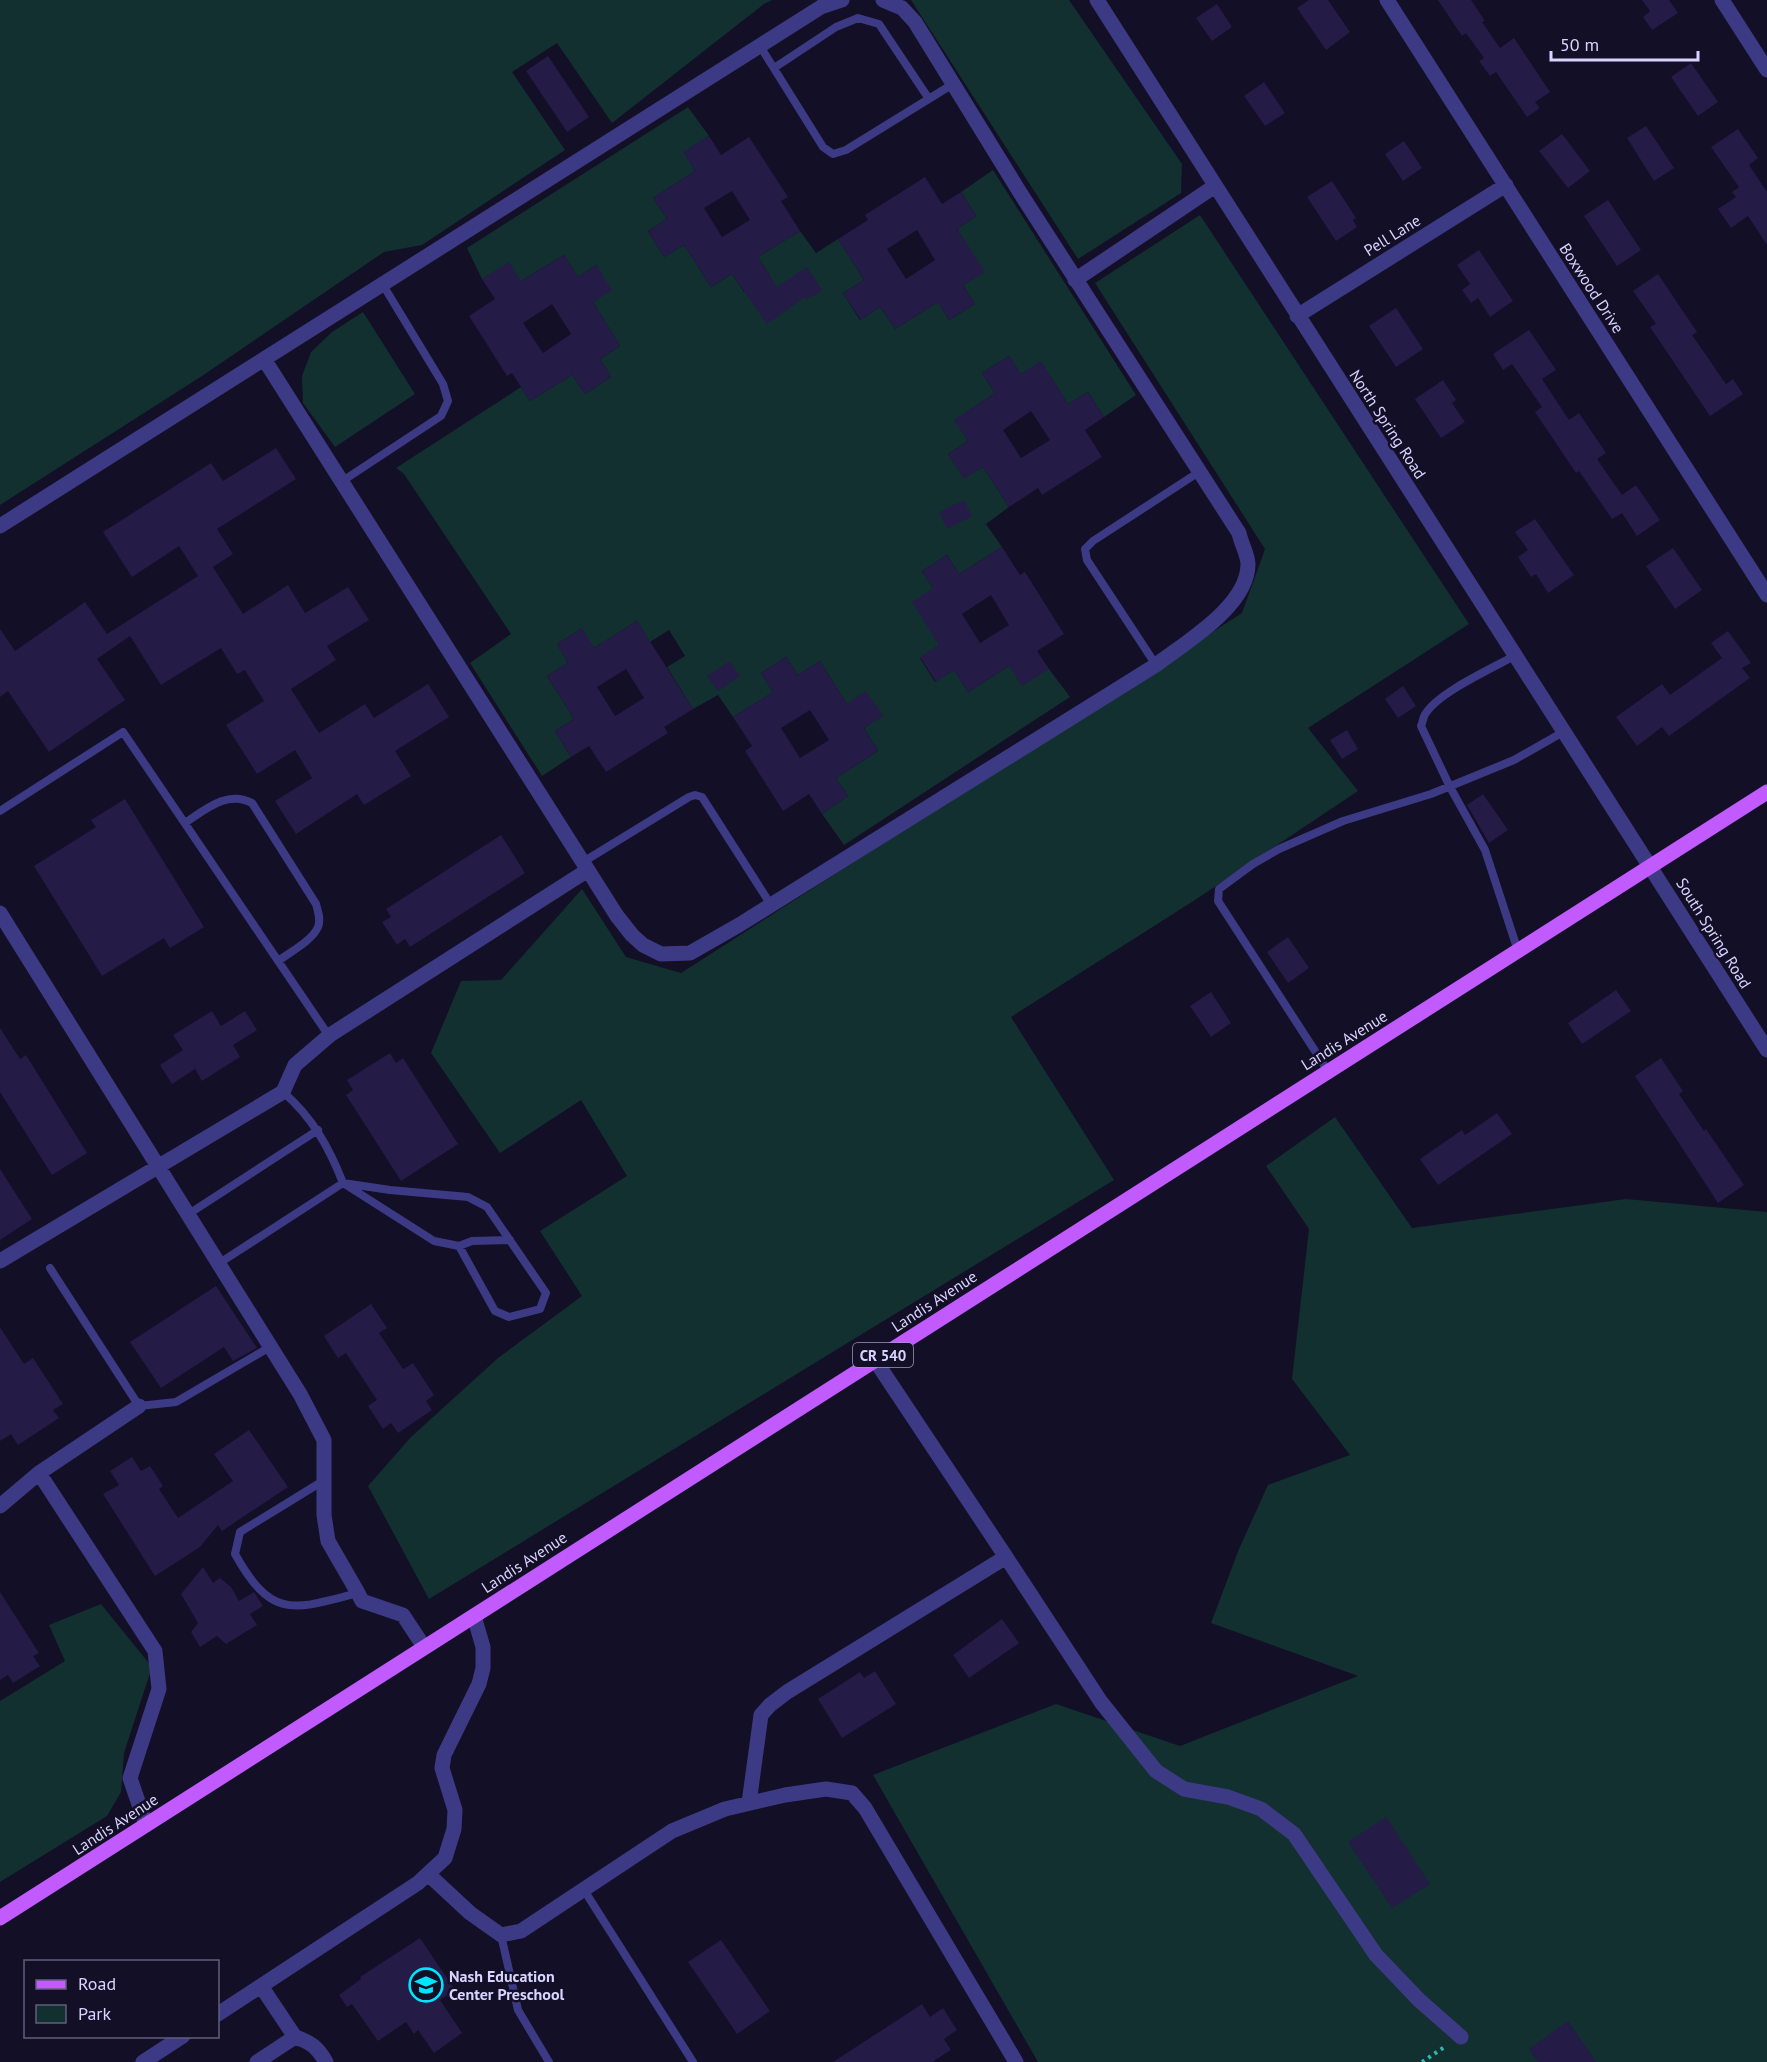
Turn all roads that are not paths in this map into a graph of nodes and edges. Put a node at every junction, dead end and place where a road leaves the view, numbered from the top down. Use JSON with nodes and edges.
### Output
{"nodes":[{"id":1,"x":842,"y":0,"type":"edge"},
{"id":2,"x":883,"y":0,"type":"edge"},
{"id":3,"x":1097,"y":0,"type":"edge"},
{"id":4,"x":1387,"y":0,"type":"edge"},
{"id":5,"x":1722,"y":0,"type":"edge"},
{"id":6,"x":760,"y":46,"type":"junction"},
{"id":7,"x":774,"y":68,"type":"junction"},
{"id":8,"x":1767,"y":70,"type":"edge"},
{"id":9,"x":953,"y":84,"type":"junction"},
{"id":10,"x":929,"y":99,"type":"junction"},
{"id":11,"x":1506,"y":185,"type":"junction"},
{"id":12,"x":1215,"y":186,"type":"junction"},
{"id":13,"x":1075,"y":279,"type":"junction"},
{"id":14,"x":383,"y":285,"type":"junction"},
{"id":15,"x":1297,"y":316,"type":"junction"},
{"id":16,"x":264,"y":359,"type":"junction"},
{"id":17,"x":1199,"y":472,"type":"junction"},
{"id":18,"x":341,"y":482,"type":"junction"},
{"id":19,"x":0,"y":526,"type":"edge"},
{"id":20,"x":1767,"y":595,"type":"edge"},
{"id":21,"x":1516,"y":655,"type":"junction"},
{"id":22,"x":1156,"y":664,"type":"junction"},
{"id":23,"x":1565,"y":731,"type":"junction"},
{"id":24,"x":1450,"y":787,"type":"junction"},
{"id":25,"x":1767,"y":792,"type":"edge"},
{"id":26,"x":0,"y":811,"type":"edge"},
{"id":27,"x":185,"y":823,"type":"junction"},
{"id":28,"x":585,"y":866,"type":"junction"},
{"id":29,"x":1651,"y":867,"type":"junction"},
{"id":30,"x":771,"y":905,"type":"junction"},
{"id":31,"x":0,"y":914,"type":"edge"},
{"id":32,"x":1518,"y":951,"type":"junction"},
{"id":33,"x":278,"y":961,"type":"junction"},
{"id":34,"x":329,"y":1036,"type":"junction"},
{"id":35,"x":1767,"y":1050,"type":"edge"},
{"id":36,"x":1328,"y":1071,"type":"junction"},
{"id":37,"x":283,"y":1092,"type":"junction"},
{"id":38,"x":318,"y":1130,"type":"junction"},
{"id":39,"x":158,"y":1168,"type":"junction"},
{"id":40,"x":343,"y":1183,"type":"junction"},
{"id":41,"x":187,"y":1215,"type":"junction"},
{"id":42,"x":510,"y":1240,"type":"junction"},
{"id":43,"x":459,"y":1246,"type":"junction"},
{"id":44,"x":0,"y":1261,"type":"edge"},
{"id":45,"x":218,"y":1264,"type":"junction"},
{"id":46,"x":50,"y":1268,"type":"dead end"},
{"id":47,"x":270,"y":1347,"type":"junction"},
{"id":48,"x":875,"y":1360,"type":"junction"},
{"id":49,"x":139,"y":1406,"type":"junction"},
{"id":50,"x":39,"y":1473,"type":"junction"},
{"id":51,"x":323,"y":1481,"type":"junction"},
{"id":52,"x":0,"y":1506,"type":"edge"},
{"id":53,"x":1006,"y":1557,"type":"junction"},
{"id":54,"x":358,"y":1593,"type":"junction"},
{"id":55,"x":474,"y":1616,"type":"junction"},
{"id":56,"x":424,"y":1647,"type":"junction"},
{"id":57,"x":749,"y":1803,"type":"junction"},
{"id":58,"x":146,"y":1825,"type":"junction"},
{"id":59,"x":428,"y":1874,"type":"junction"},
{"id":60,"x":584,"y":1890,"type":"junction"},
{"id":61,"x":0,"y":1918,"type":"edge"},
{"id":62,"x":501,"y":1935,"type":"junction"},
{"id":63,"x":261,"y":1986,"type":"junction"},
{"id":64,"x":219,"y":2013,"type":"edge"},
{"id":65,"x":295,"y":2037,"type":"junction"},
{"id":66,"x":1461,"y":2037,"type":"road end"},
{"id":67,"x":181,"y":2038,"type":"edge"},
{"id":68,"x":143,"y":2062,"type":"edge"},
{"id":69,"x":257,"y":2062,"type":"edge"},
{"id":70,"x":326,"y":2062,"type":"edge"},
{"id":71,"x":549,"y":2062,"type":"edge"},
{"id":72,"x":693,"y":2062,"type":"edge"},
{"id":73,"x":1016,"y":2062,"type":"edge"}],
"edges":[{"from":1,"to":6,"type":"street"},
{"from":2,"to":9,"type":"street"},
{"from":3,"to":12,"type":"street","name":"North Spring Road"},
{"from":4,"to":11,"type":"street","name":"Boxwood Drive"},
{"from":5,"to":8,"type":"street"},
{"from":6,"to":7,"type":"lane"},
{"from":6,"to":14,"type":"street"},
{"from":7,"to":10,"type":"lane"},
{"from":7,"to":10,"type":"lane"},
{"from":9,"to":10,"type":"lane"},
{"from":9,"to":13,"type":"street"},
{"from":11,"to":15,"type":"street","name":"Pell Lane"},
{"from":11,"to":20,"type":"street","name":"Boxwood Drive"},
{"from":12,"to":13,"type":"street"},
{"from":12,"to":15,"type":"street","name":"North Spring Road"},
{"from":13,"to":17,"type":"street"},
{"from":14,"to":16,"type":"street"},
{"from":14,"to":18,"type":"lane"},
{"from":15,"to":21,"type":"street","name":"North Spring Road"},
{"from":16,"to":18,"type":"street"},
{"from":16,"to":19,"type":"street"},
{"from":17,"to":22,"type":"street"},
{"from":17,"to":22,"type":"lane"},
{"from":18,"to":28,"type":"street"},
{"from":21,"to":23,"type":"street","name":"North Spring Road"},
{"from":21,"to":24,"type":"lane"},
{"from":22,"to":30,"type":"street"},
{"from":23,"to":24,"type":"lane"},
{"from":23,"to":29,"type":"street","name":"North Spring Road"},
{"from":24,"to":32,"type":"lane"},
{"from":24,"to":36,"type":"lane"},
{"from":25,"to":29,"type":"main road","name":"Landis Avenue","number":"CR 540"},
{"from":26,"to":27,"type":"lane"},
{"from":27,"to":33,"type":"lane"},
{"from":27,"to":33,"type":"lane"},
{"from":28,"to":30,"type":"street"},
{"from":28,"to":30,"type":"lane"},
{"from":28,"to":34,"type":"street"},
{"from":29,"to":32,"type":"main road","name":"Landis Avenue","number":"CR 540"},
{"from":29,"to":35,"type":"street","name":"South Spring Road"},
{"from":31,"to":39,"type":"street"},
{"from":32,"to":36,"type":"main road","name":"Landis Avenue","number":"CR 540"},
{"from":33,"to":34,"type":"lane"},
{"from":34,"to":37,"type":"street"},
{"from":36,"to":48,"type":"main road","name":"Landis Avenue","number":"CR 540"},
{"from":37,"to":38,"type":"lane"},
{"from":37,"to":39,"type":"street"},
{"from":38,"to":40,"type":"lane"},
{"from":38,"to":41,"type":"lane"},
{"from":39,"to":41,"type":"street"},
{"from":39,"to":44,"type":"street"},
{"from":40,"to":42,"type":"lane"},
{"from":40,"to":43,"type":"lane"},
{"from":40,"to":45,"type":"lane"},
{"from":41,"to":45,"type":"street"},
{"from":42,"to":43,"type":"lane"},
{"from":42,"to":43,"type":"lane"},
{"from":45,"to":47,"type":"street"},
{"from":46,"to":49,"type":"lane"},
{"from":47,"to":49,"type":"lane"},
{"from":47,"to":51,"type":"street"},
{"from":48,"to":53,"type":"street"},
{"from":48,"to":55,"type":"main road","name":"Landis Avenue","number":"CR 540"},
{"from":49,"to":50,"type":"street"},
{"from":50,"to":52,"type":"street"},
{"from":50,"to":58,"type":"street"},
{"from":51,"to":54,"type":"street"},
{"from":51,"to":54,"type":"lane"},
{"from":53,"to":57,"type":"street"},
{"from":53,"to":66,"type":"street"},
{"from":54,"to":56,"type":"street"},
{"from":55,"to":56,"type":"main road","name":"Landis Avenue","number":"CR 540"},
{"from":55,"to":59,"type":"street"},
{"from":56,"to":58,"type":"main road","name":"Landis Avenue","number":"CR 540"},
{"from":57,"to":60,"type":"street"},
{"from":57,"to":73,"type":"street"},
{"from":58,"to":61,"type":"main road","name":"Landis Avenue","number":"CR 540"},
{"from":59,"to":62,"type":"street"},
{"from":59,"to":63,"type":"street"},
{"from":60,"to":62,"type":"street"},
{"from":60,"to":72,"type":"lane"},
{"from":62,"to":71,"type":"lane"},
{"from":63,"to":64,"type":"street"},
{"from":63,"to":65,"type":"street"},
{"from":65,"to":69,"type":"street"},
{"from":65,"to":70,"type":"street"},
{"from":67,"to":68,"type":"street"}]}
